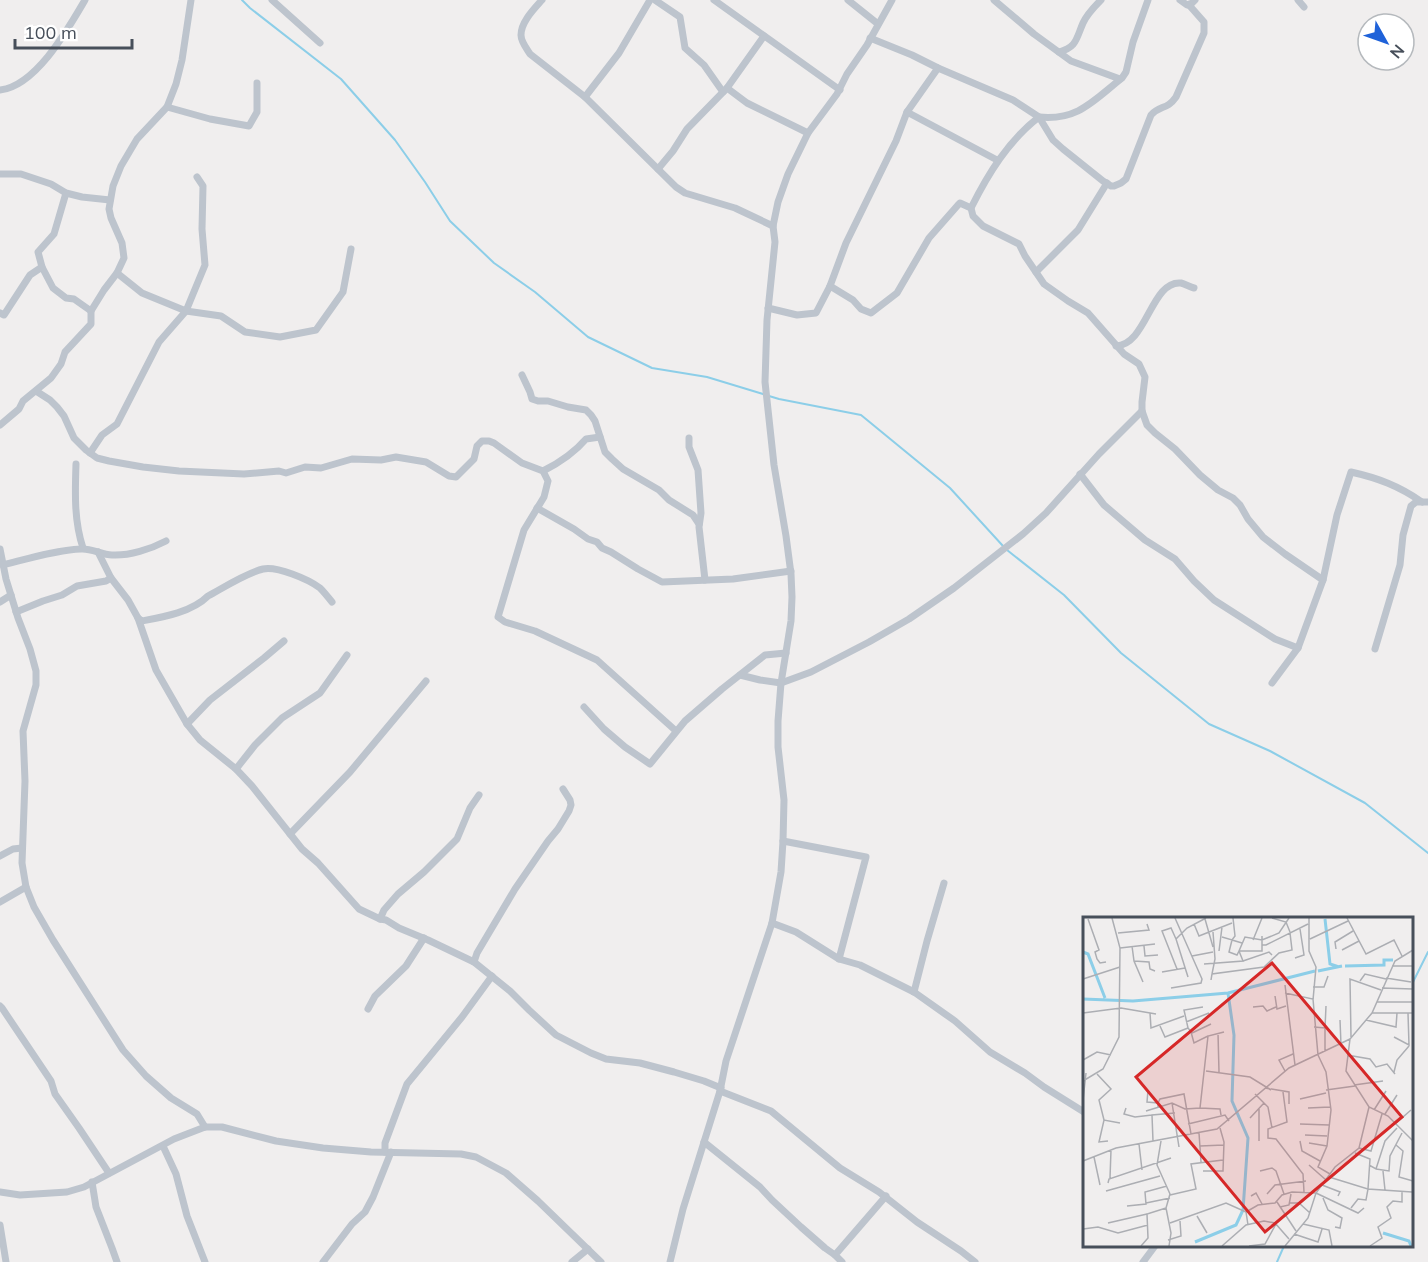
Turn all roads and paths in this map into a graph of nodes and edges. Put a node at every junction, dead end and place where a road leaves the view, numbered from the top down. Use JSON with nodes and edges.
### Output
{"nodes":[{"id":1,"x":85,"y":0,"type":"edge"},
{"id":2,"x":191,"y":0,"type":"edge"},
{"id":3,"x":272,"y":0,"type":"edge"},
{"id":4,"x":542,"y":0,"type":"edge"},
{"id":5,"x":650,"y":0,"type":"edge"},
{"id":6,"x":655,"y":0,"type":"edge"},
{"id":7,"x":714,"y":0,"type":"edge"},
{"id":8,"x":848,"y":0,"type":"edge"},
{"id":9,"x":892,"y":0,"type":"edge"},
{"id":10,"x":994,"y":0,"type":"edge"},
{"id":11,"x":1101,"y":0,"type":"edge"},
{"id":12,"x":1148,"y":0,"type":"edge"},
{"id":13,"x":1180,"y":0,"type":"edge"},
{"id":14,"x":1298,"y":0,"type":"edge"},
{"id":15,"x":1192,"y":2,"type":"edge"},
{"id":16,"x":1304,"y":7,"type":"dead end"},
{"id":17,"x":878,"y":24,"type":"junction"},
{"id":18,"x":764,"y":36,"type":"junction"},
{"id":19,"x":870,"y":38,"type":"junction"},
{"id":20,"x":320,"y":43,"type":"dead end"},
{"id":21,"x":1059,"y":52,"type":"junction"},
{"id":22,"x":938,"y":68,"type":"junction"},
{"id":23,"x":1120,"y":79,"type":"junction"},
{"id":24,"x":257,"y":83,"type":"dead end"},
{"id":25,"x":0,"y":90,"type":"edge"},
{"id":26,"x":725,"y":90,"type":"junction"},
{"id":27,"x":840,"y":90,"type":"junction"},
{"id":28,"x":585,"y":97,"type":"junction"},
{"id":29,"x":167,"y":107,"type":"junction"},
{"id":30,"x":907,"y":112,"type":"junction"},
{"id":31,"x":1039,"y":117,"type":"junction"},
{"id":32,"x":808,"y":133,"type":"junction"},
{"id":33,"x":997,"y":160,"type":"junction"},
{"id":34,"x":658,"y":169,"type":"junction"},
{"id":35,"x":0,"y":174,"type":"edge"},
{"id":36,"x":197,"y":177,"type":"dead end"},
{"id":37,"x":1107,"y":183,"type":"junction"},
{"id":38,"x":66,"y":193,"type":"junction"},
{"id":39,"x":110,"y":200,"type":"junction"},
{"id":40,"x":971,"y":208,"type":"junction"},
{"id":41,"x":773,"y":226,"type":"junction"},
{"id":42,"x":351,"y":249,"type":"dead end"},
{"id":43,"x":42,"y":267,"type":"junction"},
{"id":44,"x":1036,"y":272,"type":"junction"},
{"id":45,"x":117,"y":273,"type":"junction"},
{"id":46,"x":830,"y":286,"type":"junction"},
{"id":47,"x":1194,"y":288,"type":"dead end"},
{"id":48,"x":768,"y":309,"type":"junction"},
{"id":49,"x":91,"y":311,"type":"junction"},
{"id":50,"x":186,"y":311,"type":"junction"},
{"id":51,"x":0,"y":313,"type":"edge"},
{"id":52,"x":1116,"y":346,"type":"junction"},
{"id":53,"x":522,"y":375,"type":"dead end"},
{"id":54,"x":36,"y":391,"type":"junction"},
{"id":55,"x":1143,"y":411,"type":"junction"},
{"id":56,"x":0,"y":425,"type":"edge"},
{"id":57,"x":600,"y":436,"type":"junction"},
{"id":58,"x":689,"y":438,"type":"dead end"},
{"id":59,"x":90,"y":453,"type":"junction"},
{"id":60,"x":76,"y":464,"type":"dead end"},
{"id":61,"x":543,"y":471,"type":"junction"},
{"id":62,"x":1080,"y":474,"type":"junction"},
{"id":63,"x":1425,"y":502,"type":"edge"},
{"id":64,"x":537,"y":508,"type":"junction"},
{"id":65,"x":699,"y":524,"type":"junction"},
{"id":66,"x":166,"y":541,"type":"dead end"},
{"id":67,"x":83,"y":548,"type":"junction"},
{"id":68,"x":0,"y":549,"type":"edge"},
{"id":69,"x":98,"y":552,"type":"junction"},
{"id":70,"x":3,"y":565,"type":"junction"},
{"id":71,"x":791,"y":572,"type":"junction"},
{"id":72,"x":111,"y":578,"type":"junction"},
{"id":73,"x":705,"y":580,"type":"junction"},
{"id":74,"x":1323,"y":580,"type":"junction"},
{"id":75,"x":11,"y":595,"type":"junction"},
{"id":76,"x":0,"y":602,"type":"edge"},
{"id":77,"x":332,"y":602,"type":"dead end"},
{"id":78,"x":16,"y":612,"type":"junction"},
{"id":79,"x":138,"y":618,"type":"junction"},
{"id":80,"x":285,"y":641,"type":"dead end"},
{"id":81,"x":1298,"y":648,"type":"junction"},
{"id":82,"x":1375,"y":649,"type":"dead end"},
{"id":83,"x":786,"y":653,"type":"junction"},
{"id":84,"x":347,"y":655,"type":"dead end"},
{"id":85,"x":740,"y":675,"type":"junction"},
{"id":86,"x":426,"y":681,"type":"dead end"},
{"id":87,"x":781,"y":683,"type":"junction"},
{"id":88,"x":1272,"y":683,"type":"dead end"},
{"id":89,"x":584,"y":707,"type":"dead end"},
{"id":90,"x":187,"y":724,"type":"junction"},
{"id":91,"x":676,"y":731,"type":"junction"},
{"id":92,"x":236,"y":769,"type":"junction"},
{"id":93,"x":563,"y":789,"type":"dead end"},
{"id":94,"x":479,"y":795,"type":"dead end"},
{"id":95,"x":290,"y":834,"type":"junction"},
{"id":96,"x":783,"y":841,"type":"junction"},
{"id":97,"x":22,"y":848,"type":"junction"},
{"id":98,"x":0,"y":856,"type":"edge"},
{"id":99,"x":944,"y":883,"type":"dead end"},
{"id":100,"x":26,"y":888,"type":"junction"},
{"id":101,"x":0,"y":902,"type":"edge"},
{"id":102,"x":380,"y":918,"type":"junction"},
{"id":103,"x":772,"y":923,"type":"junction"},
{"id":104,"x":424,"y":938,"type":"junction"},
{"id":105,"x":839,"y":959,"type":"junction"},
{"id":106,"x":474,"y":962,"type":"junction"},
{"id":107,"x":492,"y":976,"type":"junction"},
{"id":108,"x":914,"y":992,"type":"junction"},
{"id":109,"x":0,"y":1006,"type":"edge"},
{"id":110,"x":368,"y":1009,"type":"dead end"},
{"id":111,"x":720,"y":1090,"type":"junction"},
{"id":112,"x":1083,"y":1111,"type":"edge"},
{"id":113,"x":205,"y":1127,"type":"junction"},
{"id":114,"x":704,"y":1142,"type":"junction"},
{"id":115,"x":163,"y":1146,"type":"junction"},
{"id":116,"x":388,"y":1152,"type":"junction"},
{"id":117,"x":109,"y":1173,"type":"junction"},
{"id":118,"x":92,"y":1182,"type":"junction"},
{"id":119,"x":0,"y":1192,"type":"edge"},
{"id":120,"x":886,"y":1196,"type":"junction"},
{"id":121,"x":0,"y":1225,"type":"edge"},
{"id":122,"x":1154,"y":1247,"type":"edge"},
{"id":123,"x":588,"y":1249,"type":"junction"},
{"id":124,"x":835,"y":1255,"type":"junction"},
{"id":125,"x":671,"y":1261,"type":"edge"},
{"id":126,"x":6,"y":1262,"type":"edge"},
{"id":127,"x":117,"y":1262,"type":"edge"},
{"id":128,"x":205,"y":1262,"type":"edge"},
{"id":129,"x":323,"y":1262,"type":"edge"},
{"id":130,"x":572,"y":1262,"type":"edge"},
{"id":131,"x":601,"y":1262,"type":"edge"},
{"id":132,"x":842,"y":1262,"type":"edge"},
{"id":133,"x":975,"y":1262,"type":"edge"},
{"id":134,"x":1143,"y":1262,"type":"edge"}],
"edges":[{"from":1,"to":25,"type":"street"},
{"from":2,"to":29,"type":"street"},
{"from":3,"to":20,"type":"street"},
{"from":4,"to":28,"type":"street"},
{"from":5,"to":28,"type":"street"},
{"from":6,"to":26,"type":"street"},
{"from":7,"to":18,"type":"street"},
{"from":8,"to":17,"type":"street"},
{"from":9,"to":17,"type":"street"},
{"from":10,"to":21,"type":"street"},
{"from":11,"to":21,"type":"street"},
{"from":12,"to":23,"type":"street"},
{"from":13,"to":15,"type":"street"},
{"from":14,"to":16,"type":"street"},
{"from":15,"to":37,"type":"street"},
{"from":17,"to":19,"type":"street"},
{"from":18,"to":26,"type":"street"},
{"from":18,"to":27,"type":"street"},
{"from":19,"to":22,"type":"street"},
{"from":19,"to":27,"type":"street"},
{"from":21,"to":23,"type":"street"},
{"from":22,"to":30,"type":"street"},
{"from":22,"to":31,"type":"street"},
{"from":23,"to":31,"type":"street"},
{"from":24,"to":29,"type":"street"},
{"from":26,"to":32,"type":"street"},
{"from":26,"to":34,"type":"street"},
{"from":27,"to":32,"type":"street"},
{"from":28,"to":34,"type":"street"},
{"from":29,"to":39,"type":"street"},
{"from":30,"to":33,"type":"street"},
{"from":30,"to":46,"type":"street"},
{"from":31,"to":33,"type":"street"},
{"from":31,"to":37,"type":"street"},
{"from":32,"to":41,"type":"street"},
{"from":33,"to":40,"type":"street"},
{"from":34,"to":41,"type":"street"},
{"from":35,"to":38,"type":"street"},
{"from":36,"to":50,"type":"street"},
{"from":37,"to":44,"type":"street"},
{"from":38,"to":39,"type":"street"},
{"from":38,"to":43,"type":"street"},
{"from":39,"to":45,"type":"street"},
{"from":40,"to":44,"type":"street"},
{"from":40,"to":46,"type":"street"},
{"from":41,"to":48,"type":"street"},
{"from":42,"to":50,"type":"street"},
{"from":43,"to":49,"type":"street"},
{"from":43,"to":51,"type":"street"},
{"from":44,"to":52,"type":"street"},
{"from":45,"to":49,"type":"street"},
{"from":45,"to":50,"type":"street"},
{"from":46,"to":48,"type":"street"},
{"from":47,"to":52,"type":"street"},
{"from":48,"to":71,"type":"street"},
{"from":49,"to":54,"type":"street"},
{"from":50,"to":59,"type":"street"},
{"from":52,"to":55,"type":"street"},
{"from":53,"to":57,"type":"street"},
{"from":54,"to":56,"type":"street"},
{"from":54,"to":59,"type":"street"},
{"from":55,"to":62,"type":"street"},
{"from":55,"to":74,"type":"street"},
{"from":57,"to":61,"type":"street"},
{"from":57,"to":65,"type":"street"},
{"from":58,"to":65,"type":"street"},
{"from":59,"to":61,"type":"street"},
{"from":60,"to":67,"type":"street"},
{"from":61,"to":64,"type":"street"},
{"from":62,"to":81,"type":"street"},
{"from":62,"to":87,"type":"street"},
{"from":63,"to":74,"type":"street"},
{"from":63,"to":82,"type":"street"},
{"from":64,"to":73,"type":"street"},
{"from":64,"to":91,"type":"street"},
{"from":65,"to":73,"type":"street"},
{"from":66,"to":69,"type":"street"},
{"from":67,"to":69,"type":"street"},
{"from":67,"to":70,"type":"street"},
{"from":68,"to":70,"type":"street"},
{"from":69,"to":72,"type":"street"},
{"from":70,"to":75,"type":"street"},
{"from":71,"to":73,"type":"street"},
{"from":71,"to":83,"type":"street"},
{"from":72,"to":78,"type":"street"},
{"from":72,"to":79,"type":"street"},
{"from":74,"to":81,"type":"street"},
{"from":75,"to":76,"type":"street"},
{"from":75,"to":78,"type":"street"},
{"from":77,"to":79,"type":"street"},
{"from":78,"to":97,"type":"street"},
{"from":79,"to":90,"type":"street"},
{"from":80,"to":90,"type":"street"},
{"from":81,"to":88,"type":"street"},
{"from":83,"to":85,"type":"street"},
{"from":83,"to":87,"type":"street"},
{"from":84,"to":92,"type":"street"},
{"from":85,"to":87,"type":"street"},
{"from":85,"to":91,"type":"street"},
{"from":86,"to":95,"type":"street"},
{"from":87,"to":96,"type":"street"},
{"from":89,"to":91,"type":"street"},
{"from":90,"to":92,"type":"street"},
{"from":92,"to":95,"type":"street"},
{"from":93,"to":106,"type":"street"},
{"from":94,"to":102,"type":"street"},
{"from":95,"to":102,"type":"street"},
{"from":96,"to":103,"type":"street"},
{"from":96,"to":105,"type":"street"},
{"from":97,"to":98,"type":"street"},
{"from":97,"to":100,"type":"street"},
{"from":99,"to":108,"type":"street"},
{"from":100,"to":101,"type":"street"},
{"from":100,"to":113,"type":"street"},
{"from":102,"to":104,"type":"street"},
{"from":103,"to":105,"type":"street"},
{"from":103,"to":111,"type":"street"},
{"from":104,"to":106,"type":"street"},
{"from":104,"to":110,"type":"street"},
{"from":105,"to":108,"type":"street"},
{"from":106,"to":107,"type":"street"},
{"from":107,"to":111,"type":"street"},
{"from":107,"to":116,"type":"street"},
{"from":108,"to":112,"type":"street"},
{"from":109,"to":117,"type":"street"},
{"from":111,"to":114,"type":"street"},
{"from":111,"to":120,"type":"street"},
{"from":113,"to":115,"type":"street"},
{"from":113,"to":116,"type":"street"},
{"from":114,"to":124,"type":"street"},
{"from":114,"to":125,"type":"street"},
{"from":115,"to":117,"type":"street"},
{"from":115,"to":128,"type":"street"},
{"from":116,"to":123,"type":"street"},
{"from":116,"to":129,"type":"street"},
{"from":117,"to":118,"type":"street"},
{"from":118,"to":119,"type":"street"},
{"from":118,"to":127,"type":"street"},
{"from":120,"to":124,"type":"street"},
{"from":120,"to":133,"type":"street"},
{"from":121,"to":126,"type":"street"},
{"from":122,"to":134,"type":"street"},
{"from":123,"to":130,"type":"street"},
{"from":123,"to":131,"type":"street"},
{"from":124,"to":132,"type":"street"}]}
